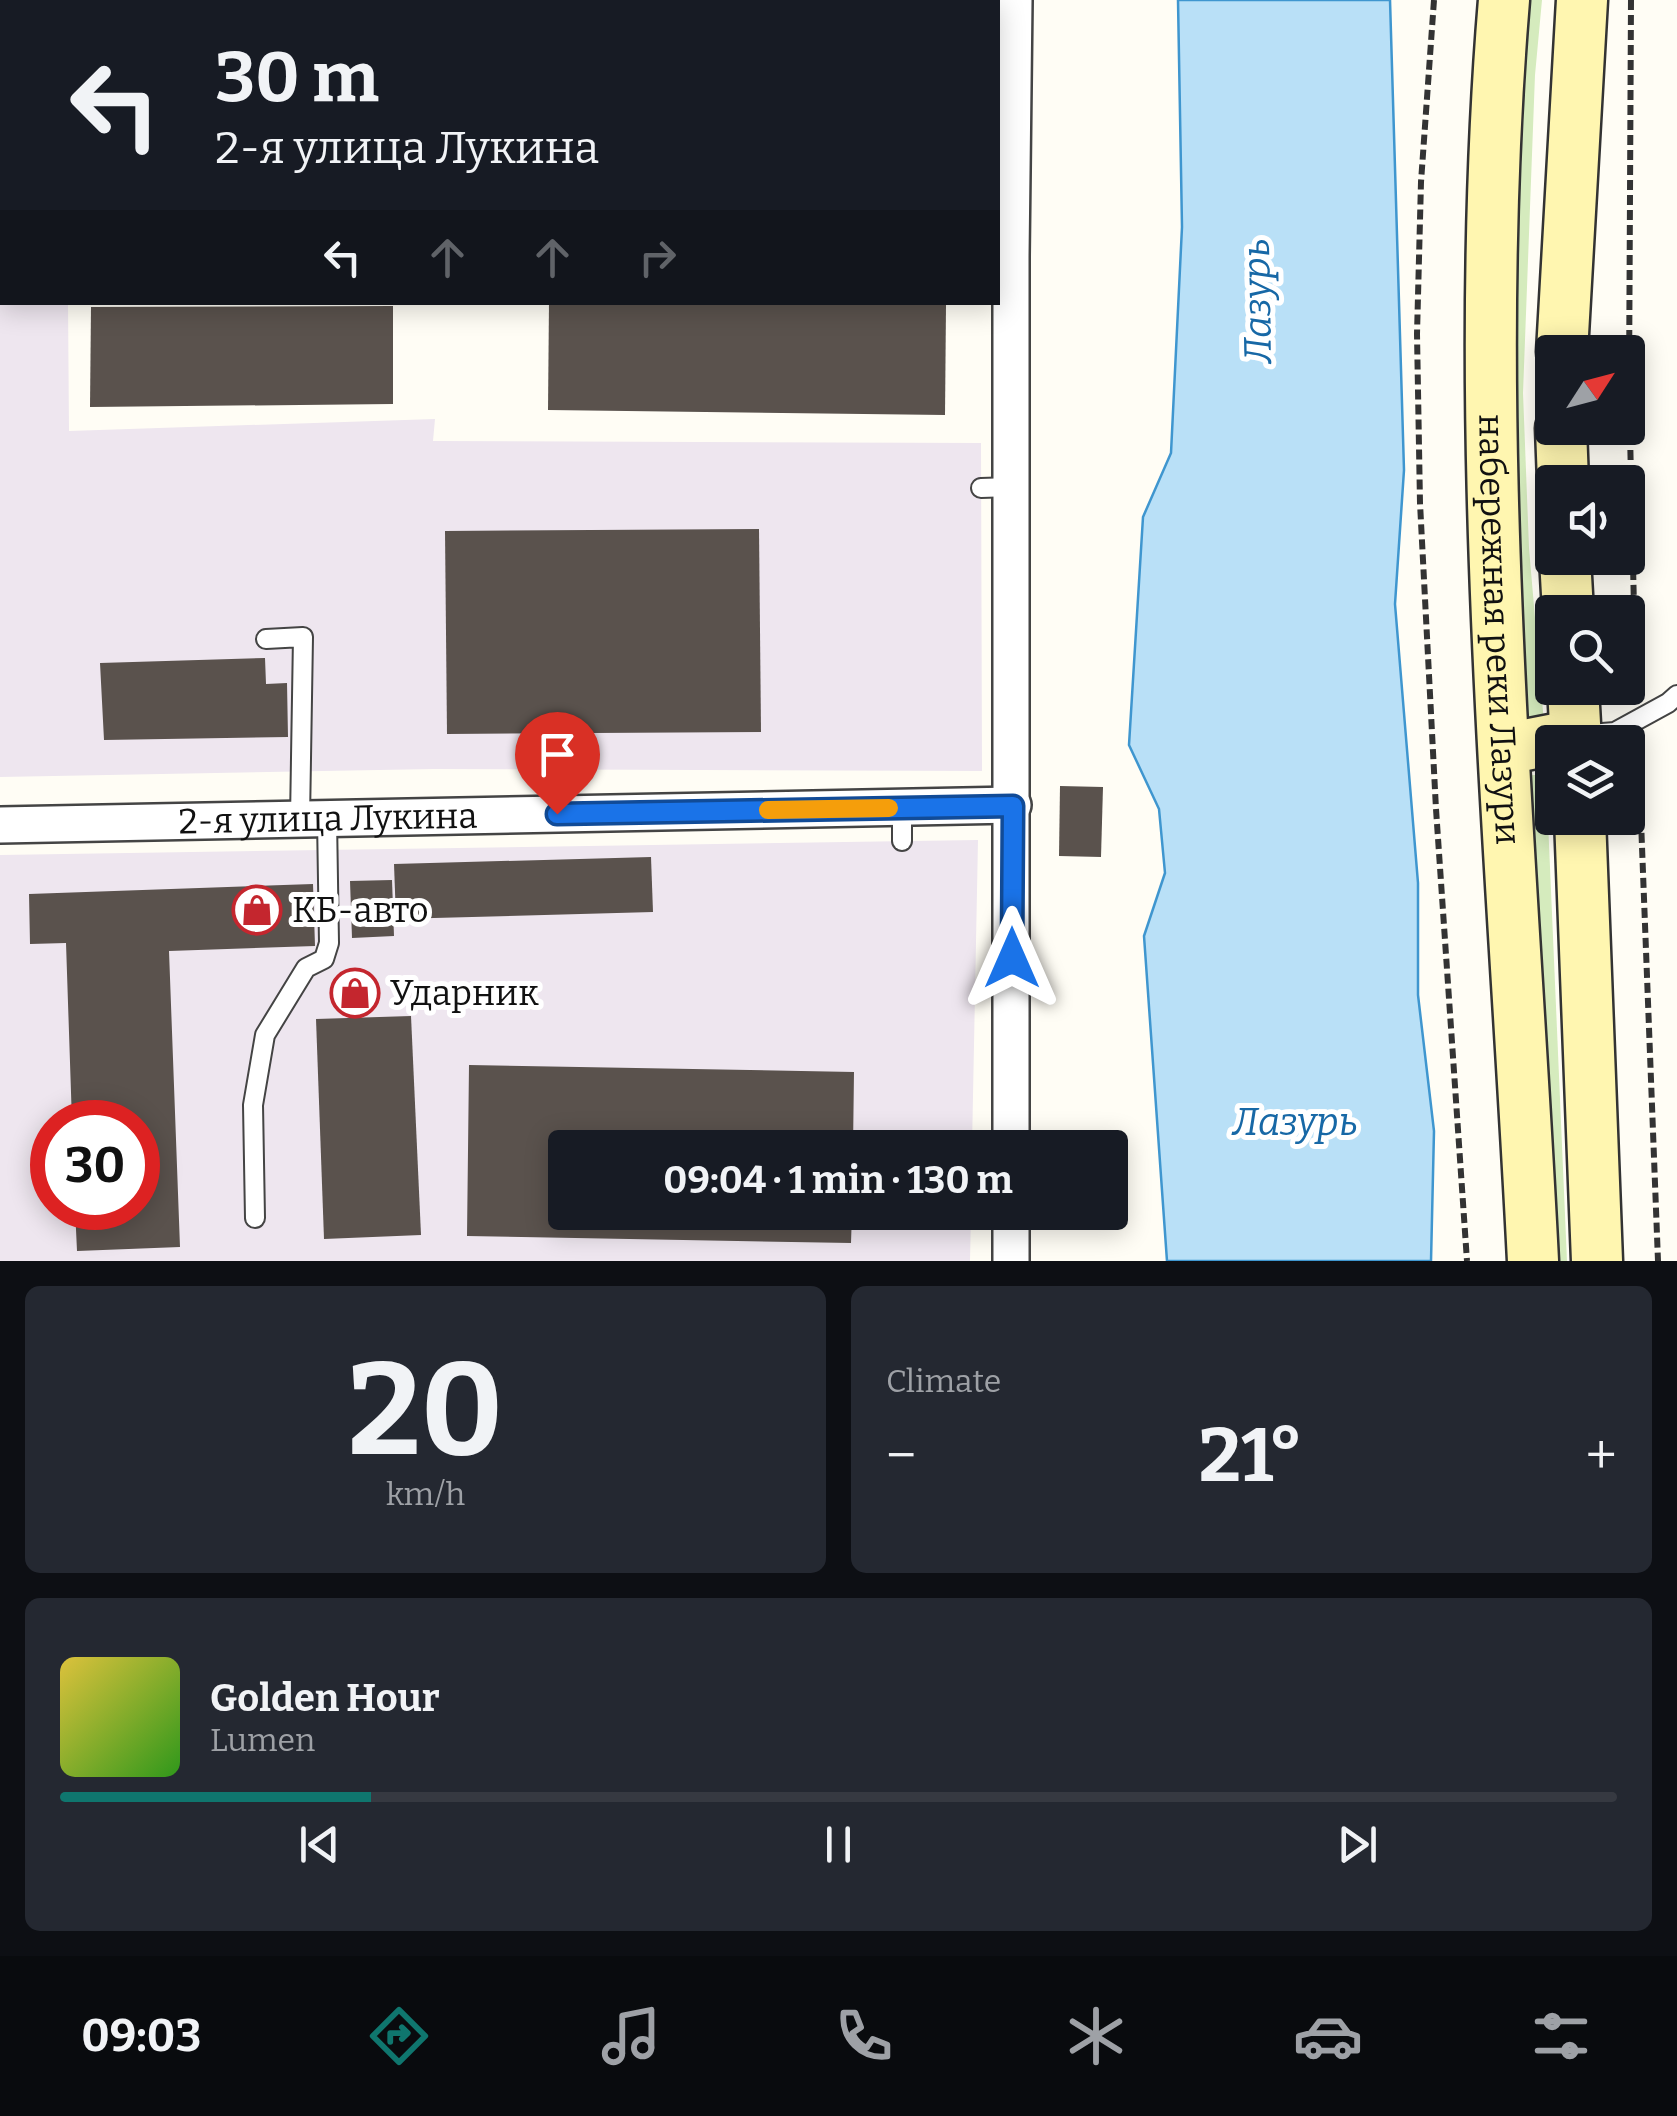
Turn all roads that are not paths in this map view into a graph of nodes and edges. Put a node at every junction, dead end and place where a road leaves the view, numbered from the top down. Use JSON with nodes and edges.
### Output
{"nodes":[{"id":1,"x":1014,"y":0,"type":"edge"},
{"id":2,"x":1504,"y":0,"type":"edge"},
{"id":3,"x":1582,"y":0,"type":"edge"},
{"id":4,"x":1004,"y":258,"type":"edge"},
{"id":5,"x":1563,"y":335,"type":"edge"},
{"id":6,"x":266,"y":639,"type":"dead end"},
{"id":7,"x":1677,"y":695,"type":"edge"},
{"id":8,"x":1575,"y":722,"type":"edge"},
{"id":9,"x":1504,"y":748,"type":"junction"},
{"id":10,"x":1013,"y":806,"type":"junction"},
{"id":11,"x":314,"y":819,"type":"junction"},
{"id":12,"x":0,"y":825,"type":"edge"},
{"id":13,"x":1581,"y":835,"type":"edge"},
{"id":14,"x":1012,"y":1130,"type":"edge"},
{"id":15,"x":255,"y":1218,"type":"dead end"},
{"id":16,"x":1011,"y":1230,"type":"edge"},
{"id":17,"x":1011,"y":1261,"type":"edge"},
{"id":18,"x":1533,"y":1261,"type":"edge"},
{"id":19,"x":1598,"y":1261,"type":"edge"}],
"edges":[{"from":1,"to":4,"type":"street"},
{"from":2,"to":9,"type":"main road","name":"набережная реки Лазури"},
{"from":3,"to":5,"type":"main road"},
{"from":4,"to":10,"type":"street"},
{"from":6,"to":11,"type":"lane"},
{"from":7,"to":8,"type":"lane"},
{"from":8,"to":9,"type":"main road"},
{"from":9,"to":18,"type":"main road","name":"набережная реки Лазури"},
{"from":10,"to":11,"type":"street","name":"2-я улица Лукина"},
{"from":10,"to":14,"type":"street"},
{"from":11,"to":12,"type":"street","name":"2-я улица Лукина"},
{"from":11,"to":15,"type":"lane"},
{"from":13,"to":19,"type":"main road","name":"набережная реки Лазури"},
{"from":16,"to":17,"type":"street"}]}
